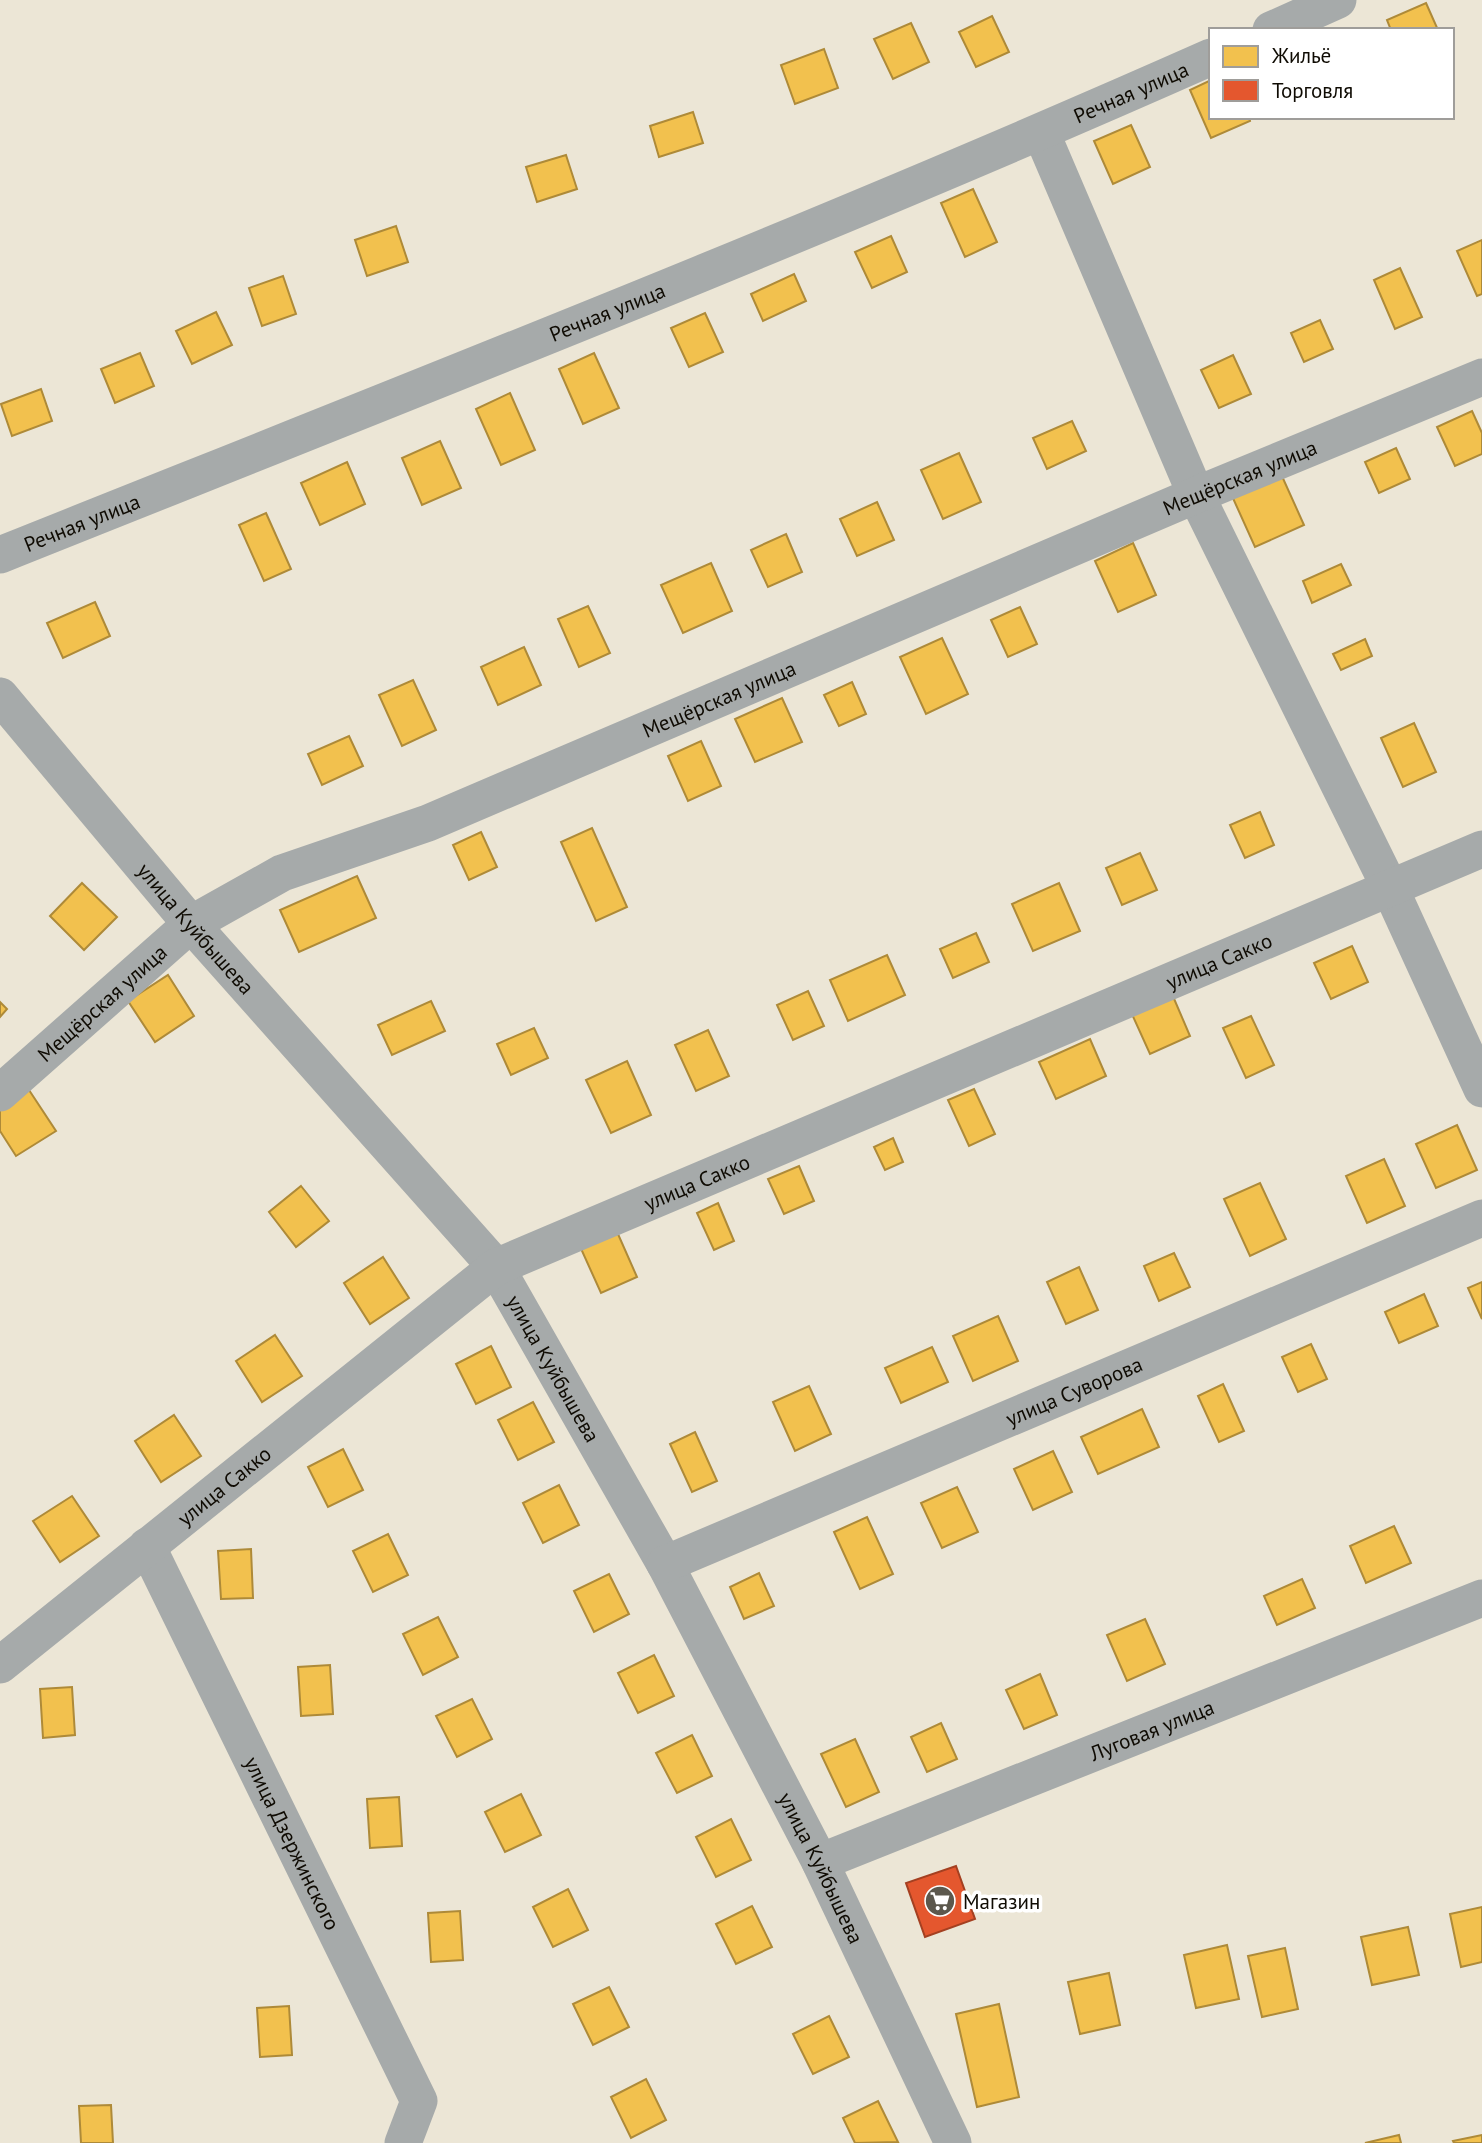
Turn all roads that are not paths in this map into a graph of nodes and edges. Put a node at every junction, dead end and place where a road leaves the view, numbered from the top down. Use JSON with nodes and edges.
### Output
{"nodes":[{"id":1,"x":1338,"y":0,"type":"edge"},
{"id":2,"x":1275,"y":28,"type":"edge"},
{"id":3,"x":1209,"y":58,"type":"edge"},
{"id":4,"x":1041,"y":132,"type":"junction"},
{"id":5,"x":1482,"y":377,"type":"edge"},
{"id":6,"x":1196,"y":495,"type":"junction"},
{"id":7,"x":0,"y":555,"type":"edge"},
{"id":8,"x":0,"y":696,"type":"edge"},
{"id":9,"x":1482,"y":849,"type":"edge"},
{"id":10,"x":1390,"y":888,"type":"junction"},
{"id":11,"x":191,"y":924,"type":"junction"},
{"id":12,"x":1482,"y":1089,"type":"edge"},
{"id":13,"x":0,"y":1093,"type":"edge"},
{"id":14,"x":1482,"y":1218,"type":"edge"},
{"id":15,"x":496,"y":1267,"type":"junction"},
{"id":16,"x":147,"y":1546,"type":"junction"},
{"id":17,"x":666,"y":1564,"type":"junction"},
{"id":18,"x":1482,"y":1598,"type":"edge"},
{"id":19,"x":0,"y":1665,"type":"edge"},
{"id":20,"x":820,"y":1862,"type":"junction"},
{"id":21,"x":410,"y":2137,"type":"edge"},
{"id":22,"x":953,"y":2143,"type":"edge"}],
"edges":[{"from":1,"to":2,"type":"street"},
{"from":3,"to":4,"type":"street","name":"Речная улица"},
{"from":4,"to":6,"type":"street"},
{"from":4,"to":7,"type":"street","name":"Речная улица"},
{"from":5,"to":6,"type":"street","name":"Мещёрская улица"},
{"from":6,"to":10,"type":"street"},
{"from":6,"to":11,"type":"street","name":"Мещёрская улица"},
{"from":8,"to":11,"type":"street","name":"улица Куйбышева"},
{"from":9,"to":10,"type":"street","name":"улица Сакко"},
{"from":10,"to":12,"type":"street"},
{"from":10,"to":15,"type":"street","name":"улица Сакко"},
{"from":11,"to":13,"type":"street","name":"Мещёрская улица"},
{"from":11,"to":15,"type":"street","name":"улица Куйбышева"},
{"from":14,"to":17,"type":"street","name":"улица Суворова"},
{"from":15,"to":16,"type":"street","name":"улица Сакко"},
{"from":15,"to":17,"type":"street","name":"улица Куйбышева"},
{"from":16,"to":19,"type":"street","name":"улица Сакко"},
{"from":16,"to":21,"type":"street","name":"улица Дзержинского"},
{"from":17,"to":20,"type":"street","name":"улица Куйбышева"},
{"from":18,"to":20,"type":"street","name":"Луговая улица"},
{"from":20,"to":22,"type":"street","name":"улица Куйбышева"}]}
